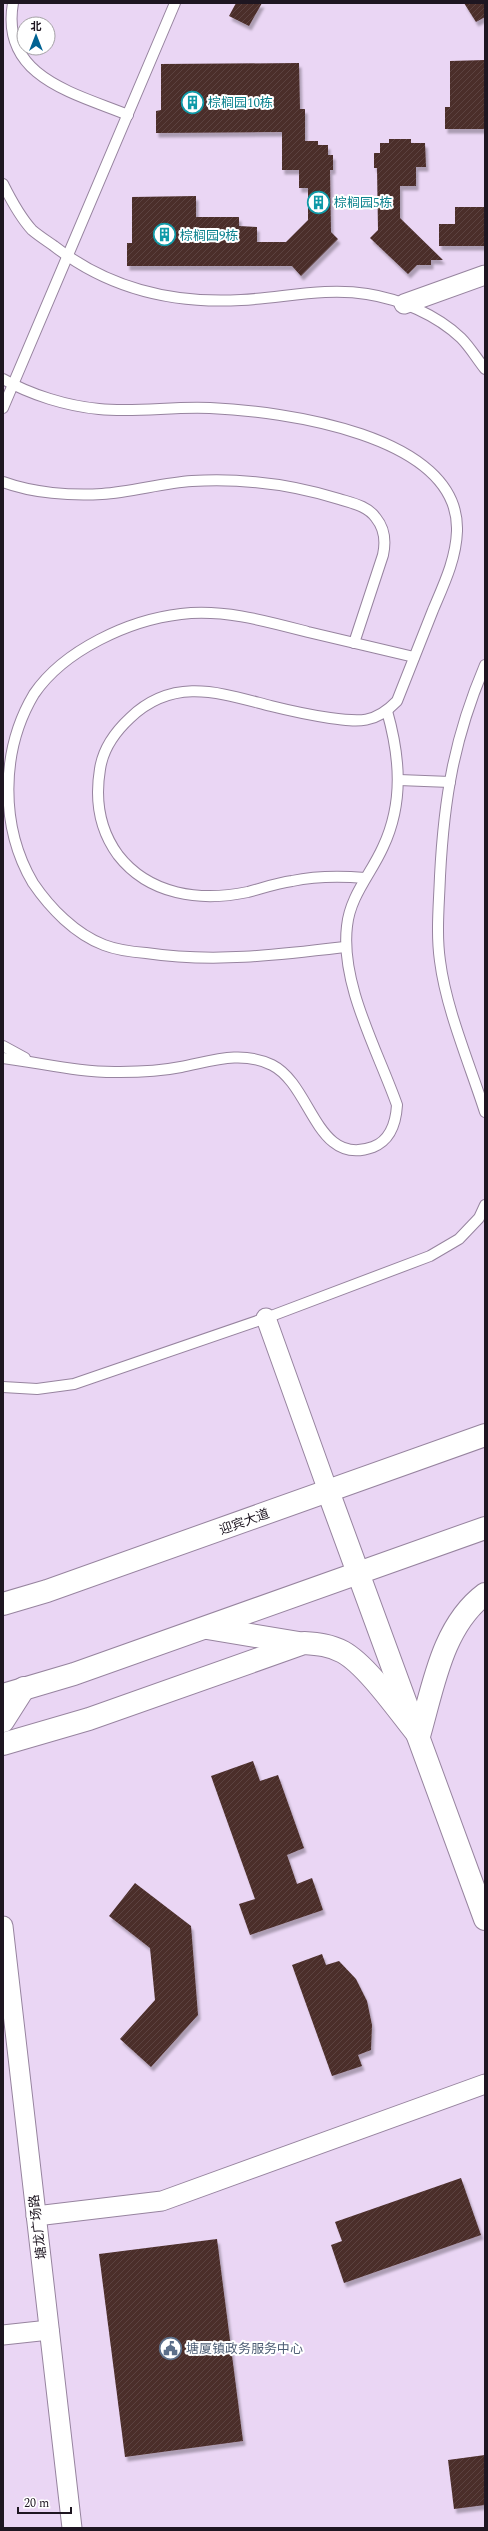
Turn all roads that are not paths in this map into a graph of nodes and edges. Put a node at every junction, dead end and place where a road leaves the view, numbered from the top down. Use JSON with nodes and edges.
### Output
{"nodes":[{"id":1,"x":14,"y":3,"type":"edge"},
{"id":2,"x":175,"y":3,"type":"edge"},
{"id":3,"x":128,"y":116,"type":"junction"},
{"id":4,"x":3,"y":184,"type":"edge"},
{"id":5,"x":68,"y":257,"type":"junction"},
{"id":6,"x":485,"y":275,"type":"edge"},
{"id":7,"x":404,"y":304,"type":"junction"},
{"id":8,"x":485,"y":369,"type":"edge"},
{"id":9,"x":3,"y":379,"type":"edge"},
{"id":10,"x":13,"y":385,"type":"junction"},
{"id":11,"x":3,"y":408,"type":"edge"},
{"id":12,"x":3,"y":482,"type":"edge"},
{"id":13,"x":354,"y":643,"type":"junction"},
{"id":14,"x":414,"y":657,"type":"junction"},
{"id":15,"x":485,"y":665,"type":"edge"},
{"id":16,"x":387,"y":711,"type":"junction"},
{"id":17,"x":399,"y":780,"type":"junction"},
{"id":18,"x":450,"y":782,"type":"junction"},
{"id":19,"x":366,"y":878,"type":"junction"},
{"id":20,"x":346,"y":947,"type":"junction"},
{"id":21,"x":3,"y":1046,"type":"edge"},
{"id":22,"x":3,"y":1058,"type":"edge"},
{"id":23,"x":32,"y":1062,"type":"junction"},
{"id":24,"x":485,"y":1112,"type":"edge"},
{"id":25,"x":485,"y":1205,"type":"edge"},
{"id":26,"x":266,"y":1318,"type":"junction"},
{"id":27,"x":3,"y":1387,"type":"edge"},
{"id":28,"x":485,"y":1435,"type":"edge"},
{"id":29,"x":328,"y":1491,"type":"junction"},
{"id":30,"x":485,"y":1528,"type":"edge"},
{"id":31,"x":358,"y":1573,"type":"junction"},
{"id":32,"x":485,"y":1594,"type":"edge"},
{"id":33,"x":3,"y":1604,"type":"edge"},
{"id":34,"x":203,"y":1628,"type":"junction"},
{"id":35,"x":304,"y":1643,"type":"junction"},
{"id":36,"x":24,"y":1688,"type":"junction"},
{"id":37,"x":3,"y":1695,"type":"edge"},
{"id":38,"x":3,"y":1721,"type":"edge"},
{"id":39,"x":419,"y":1736,"type":"junction"},
{"id":40,"x":3,"y":1744,"type":"edge"},
{"id":41,"x":485,"y":1919,"type":"edge"},
{"id":42,"x":3,"y":1926,"type":"edge"},
{"id":43,"x":485,"y":2084,"type":"edge"},
{"id":44,"x":36,"y":2216,"type":"junction"},
{"id":45,"x":49,"y":2330,"type":"junction"},
{"id":46,"x":3,"y":2335,"type":"edge"},
{"id":47,"x":72,"y":2528,"type":"edge"}],
"edges":[{"from":1,"to":3,"type":"lane"},
{"from":2,"to":3,"type":"lane"},
{"from":3,"to":5,"type":"lane"},
{"from":4,"to":5,"type":"lane"},
{"from":5,"to":7,"type":"lane"},
{"from":5,"to":10,"type":"lane"},
{"from":6,"to":7,"type":"street"},
{"from":7,"to":8,"type":"lane"},
{"from":9,"to":10,"type":"lane"},
{"from":10,"to":11,"type":"lane"},
{"from":10,"to":14,"type":"lane"},
{"from":12,"to":13,"type":"lane"},
{"from":13,"to":14,"type":"lane"},
{"from":13,"to":20,"type":"lane"},
{"from":14,"to":16,"type":"lane"},
{"from":15,"to":18,"type":"lane"},
{"from":16,"to":17,"type":"lane"},
{"from":16,"to":19,"type":"lane"},
{"from":17,"to":18,"type":"lane"},
{"from":17,"to":19,"type":"lane"},
{"from":18,"to":24,"type":"lane"},
{"from":19,"to":20,"type":"lane"},
{"from":20,"to":23,"type":"lane"},
{"from":21,"to":23,"type":"lane"},
{"from":22,"to":23,"type":"lane"},
{"from":25,"to":26,"type":"lane"},
{"from":26,"to":27,"type":"lane"},
{"from":26,"to":29,"type":"street"},
{"from":28,"to":29,"type":"main road","name":"迎宾大道"},
{"from":29,"to":31,"type":"main road"},
{"from":29,"to":33,"type":"main road","name":"迎宾大道"},
{"from":30,"to":31,"type":"main road"},
{"from":31,"to":34,"type":"main road"},
{"from":31,"to":39,"type":"main road"},
{"from":32,"to":39,"type":"main road"},
{"from":34,"to":35,"type":"main road"},
{"from":34,"to":36,"type":"main road"},
{"from":35,"to":39,"type":"main road"},
{"from":35,"to":40,"type":"main road"},
{"from":36,"to":37,"type":"main road"},
{"from":36,"to":38,"type":"main road"},
{"from":39,"to":41,"type":"main road"},
{"from":42,"to":44,"type":"street","name":"塘龙广场路"},
{"from":43,"to":44,"type":"street"},
{"from":44,"to":45,"type":"street","name":"塘龙广场路"},
{"from":45,"to":46,"type":"street"},
{"from":45,"to":47,"type":"street","name":"塘龙广场路"}]}
